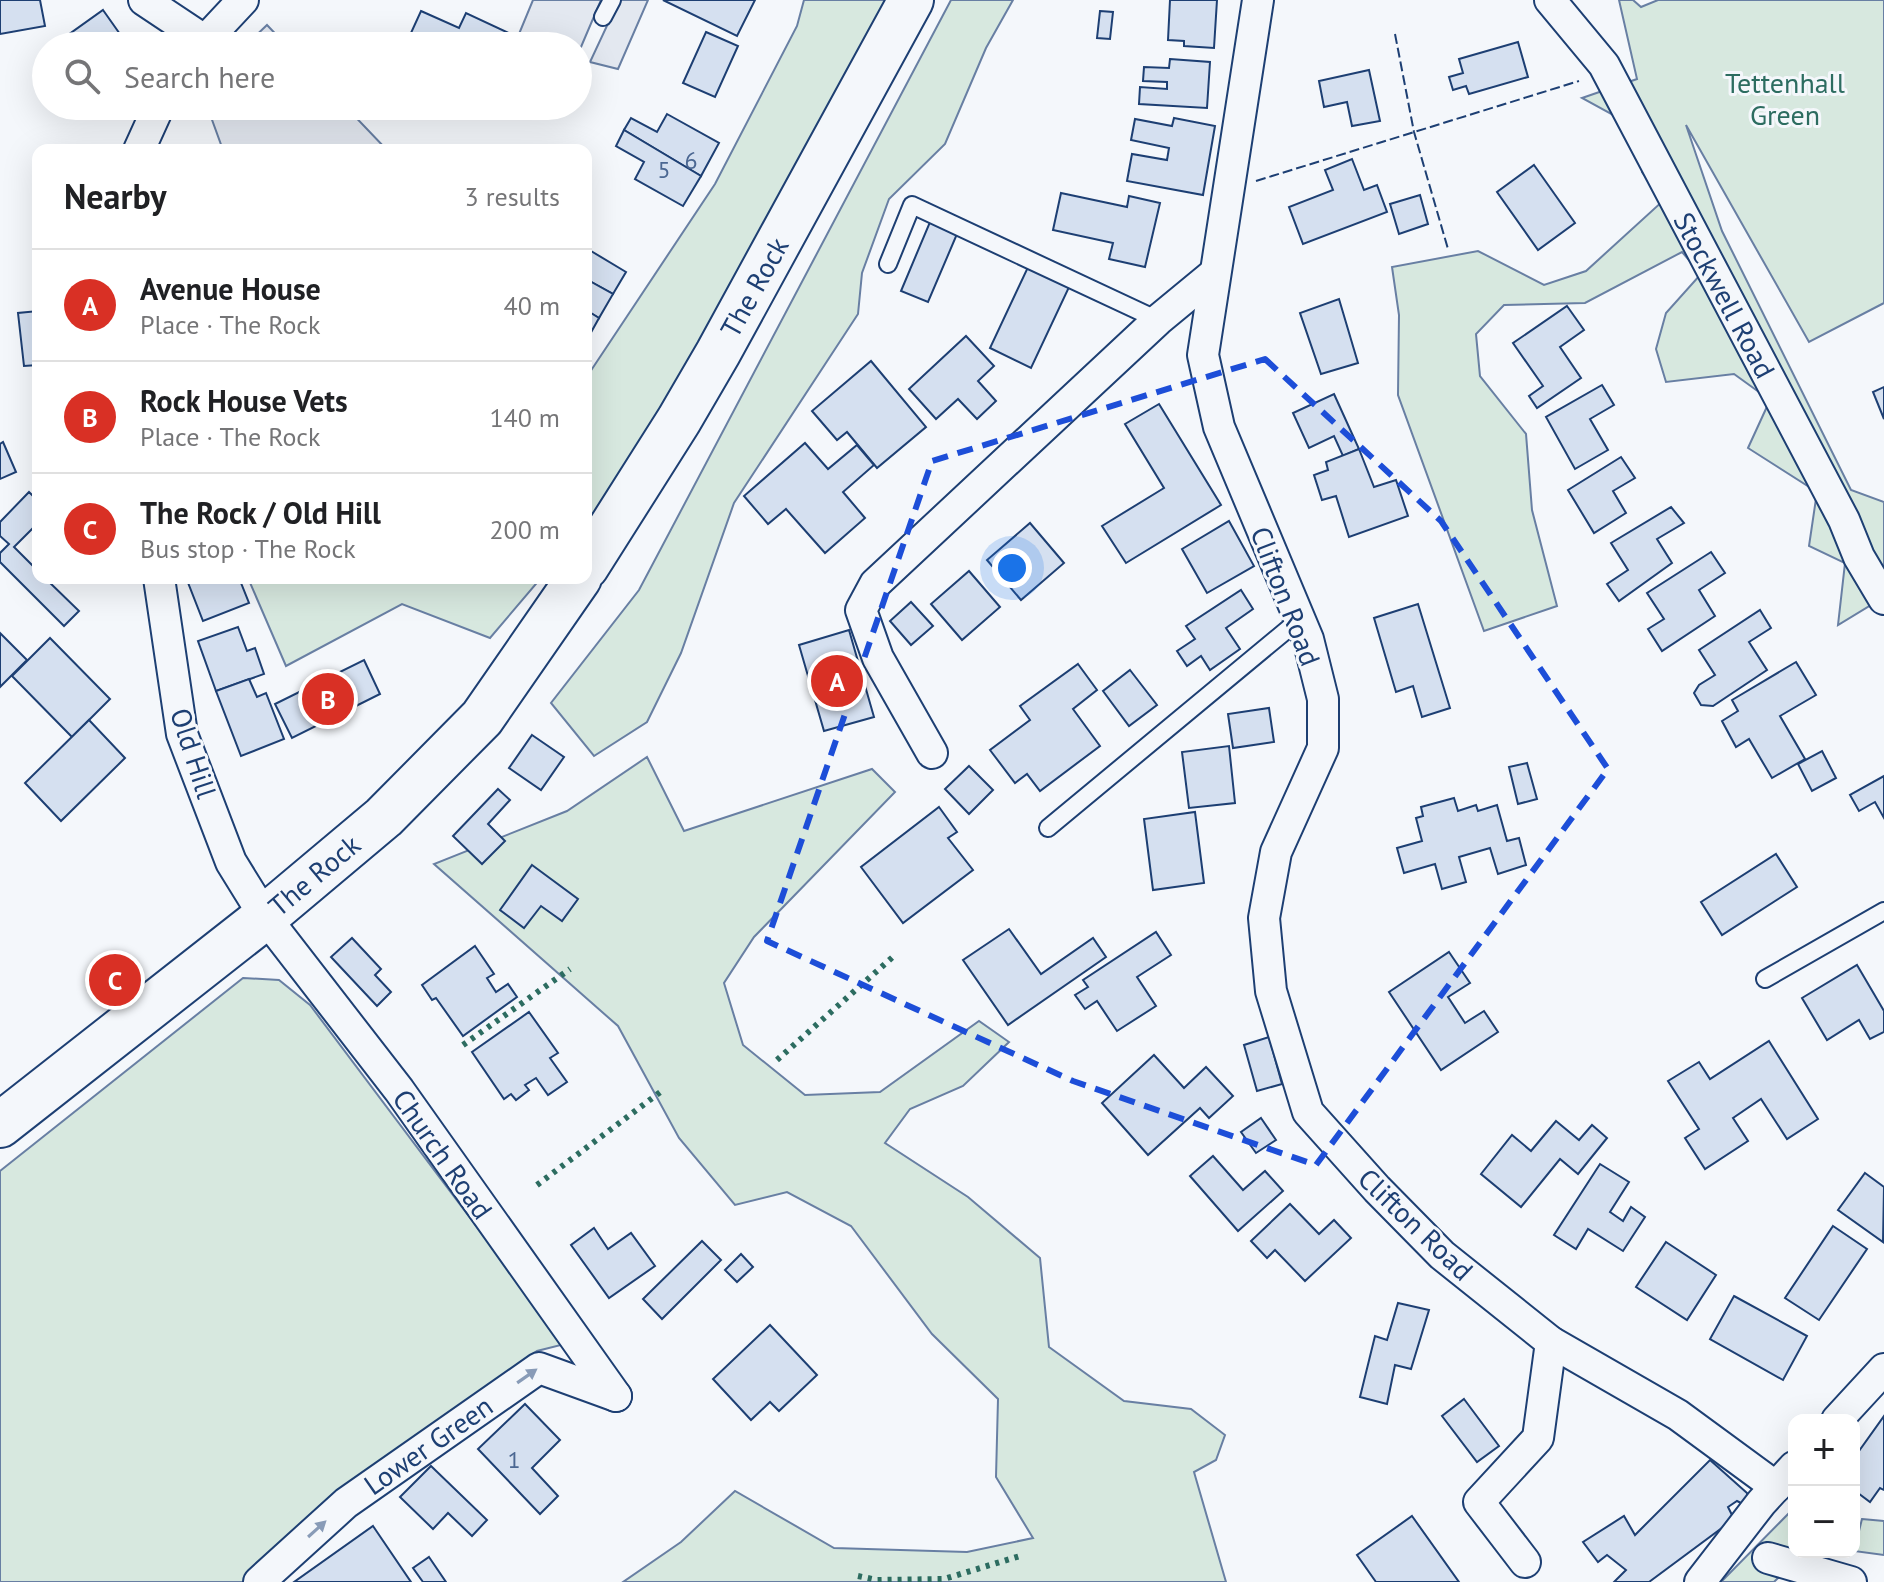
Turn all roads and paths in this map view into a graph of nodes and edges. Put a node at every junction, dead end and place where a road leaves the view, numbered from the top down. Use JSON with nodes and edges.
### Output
{"nodes":[{"id":1,"x":144,"y":0,"type":"edge"},
{"id":2,"x":243,"y":0,"type":"edge"},
{"id":3,"x":612,"y":0,"type":"edge"},
{"id":4,"x":911,"y":0,"type":"edge"},
{"id":5,"x":1258,"y":0,"type":"edge"},
{"id":6,"x":1550,"y":0,"type":"edge"},
{"id":7,"x":603,"y":17,"type":"dead end"},
{"id":8,"x":187,"y":32,"type":"edge"},
{"id":9,"x":212,"y":32,"type":"edge"},
{"id":10,"x":152,"y":120,"type":"edge"},
{"id":11,"x":140,"y":144,"type":"edge"},
{"id":12,"x":888,"y":264,"type":"dead end"},
{"id":13,"x":1215,"y":273,"type":"junction"},
{"id":14,"x":1158,"y":320,"type":"junction"},
{"id":15,"x":592,"y":558,"type":"edge"},
{"id":16,"x":160,"y":584,"type":"edge"},
{"id":17,"x":575,"y":584,"type":"edge"},
{"id":18,"x":1884,"y":599,"type":"edge"},
{"id":19,"x":1300,"y":619,"type":"junction"},
{"id":20,"x":932,"y":753,"type":"dead end"},
{"id":21,"x":1048,"y":828,"type":"dead end"},
{"id":22,"x":1884,"y":911,"type":"edge"},
{"id":23,"x":265,"y":917,"type":"junction"},
{"id":24,"x":1765,"y":979,"type":"dead end"},
{"id":25,"x":0,"y":1125,"type":"edge"},
{"id":26,"x":1551,"y":1342,"type":"junction"},
{"id":27,"x":1884,"y":1369,"type":"edge"},
{"id":28,"x":616,"y":1396,"type":"joint"},
{"id":29,"x":1843,"y":1414,"type":"edge"},
{"id":30,"x":1777,"y":1486,"type":"edge"},
{"id":31,"x":1525,"y":1562,"type":"dead end"},
{"id":32,"x":1769,"y":1570,"type":"edge"},
{"id":33,"x":259,"y":1582,"type":"edge"},
{"id":34,"x":1700,"y":1582,"type":"edge"},
{"id":35,"x":1851,"y":1582,"type":"edge"}],
"edges":[{"from":1,"to":8,"type":"street"},
{"from":2,"to":9,"type":"street"},
{"from":3,"to":7,"type":"lane"},
{"from":4,"to":15,"type":"highway","name":"The Rock"},
{"from":5,"to":13,"type":"street","name":"Clifton Road"},
{"from":6,"to":18,"type":"street","name":"Stockwell Road"},
{"from":10,"to":11,"type":"street"},
{"from":12,"to":14,"type":"lane"},
{"from":13,"to":14,"type":"street"},
{"from":13,"to":19,"type":"street","name":"Clifton Road"},
{"from":14,"to":20,"type":"street"},
{"from":16,"to":23,"type":"street","name":"Old Hill"},
{"from":17,"to":23,"type":"highway","name":"The Rock"},
{"from":19,"to":21,"type":"lane"},
{"from":19,"to":26,"type":"street","name":"Clifton Road"},
{"from":22,"to":24,"type":"lane"},
{"from":23,"to":25,"type":"highway","name":"The Rock"},
{"from":23,"to":28,"type":"street","name":"Church Road"},
{"from":26,"to":30,"type":"street","name":"Clifton Road"},
{"from":26,"to":31,"type":"street"},
{"from":27,"to":29,"type":"street"},
{"from":33,"to":28,"type":"street","name":"Lower Green","one_way":true},
{"from":30,"to":32,"type":"street"},
{"from":30,"to":34,"type":"street"},
{"from":32,"to":35,"type":"street"}]}
